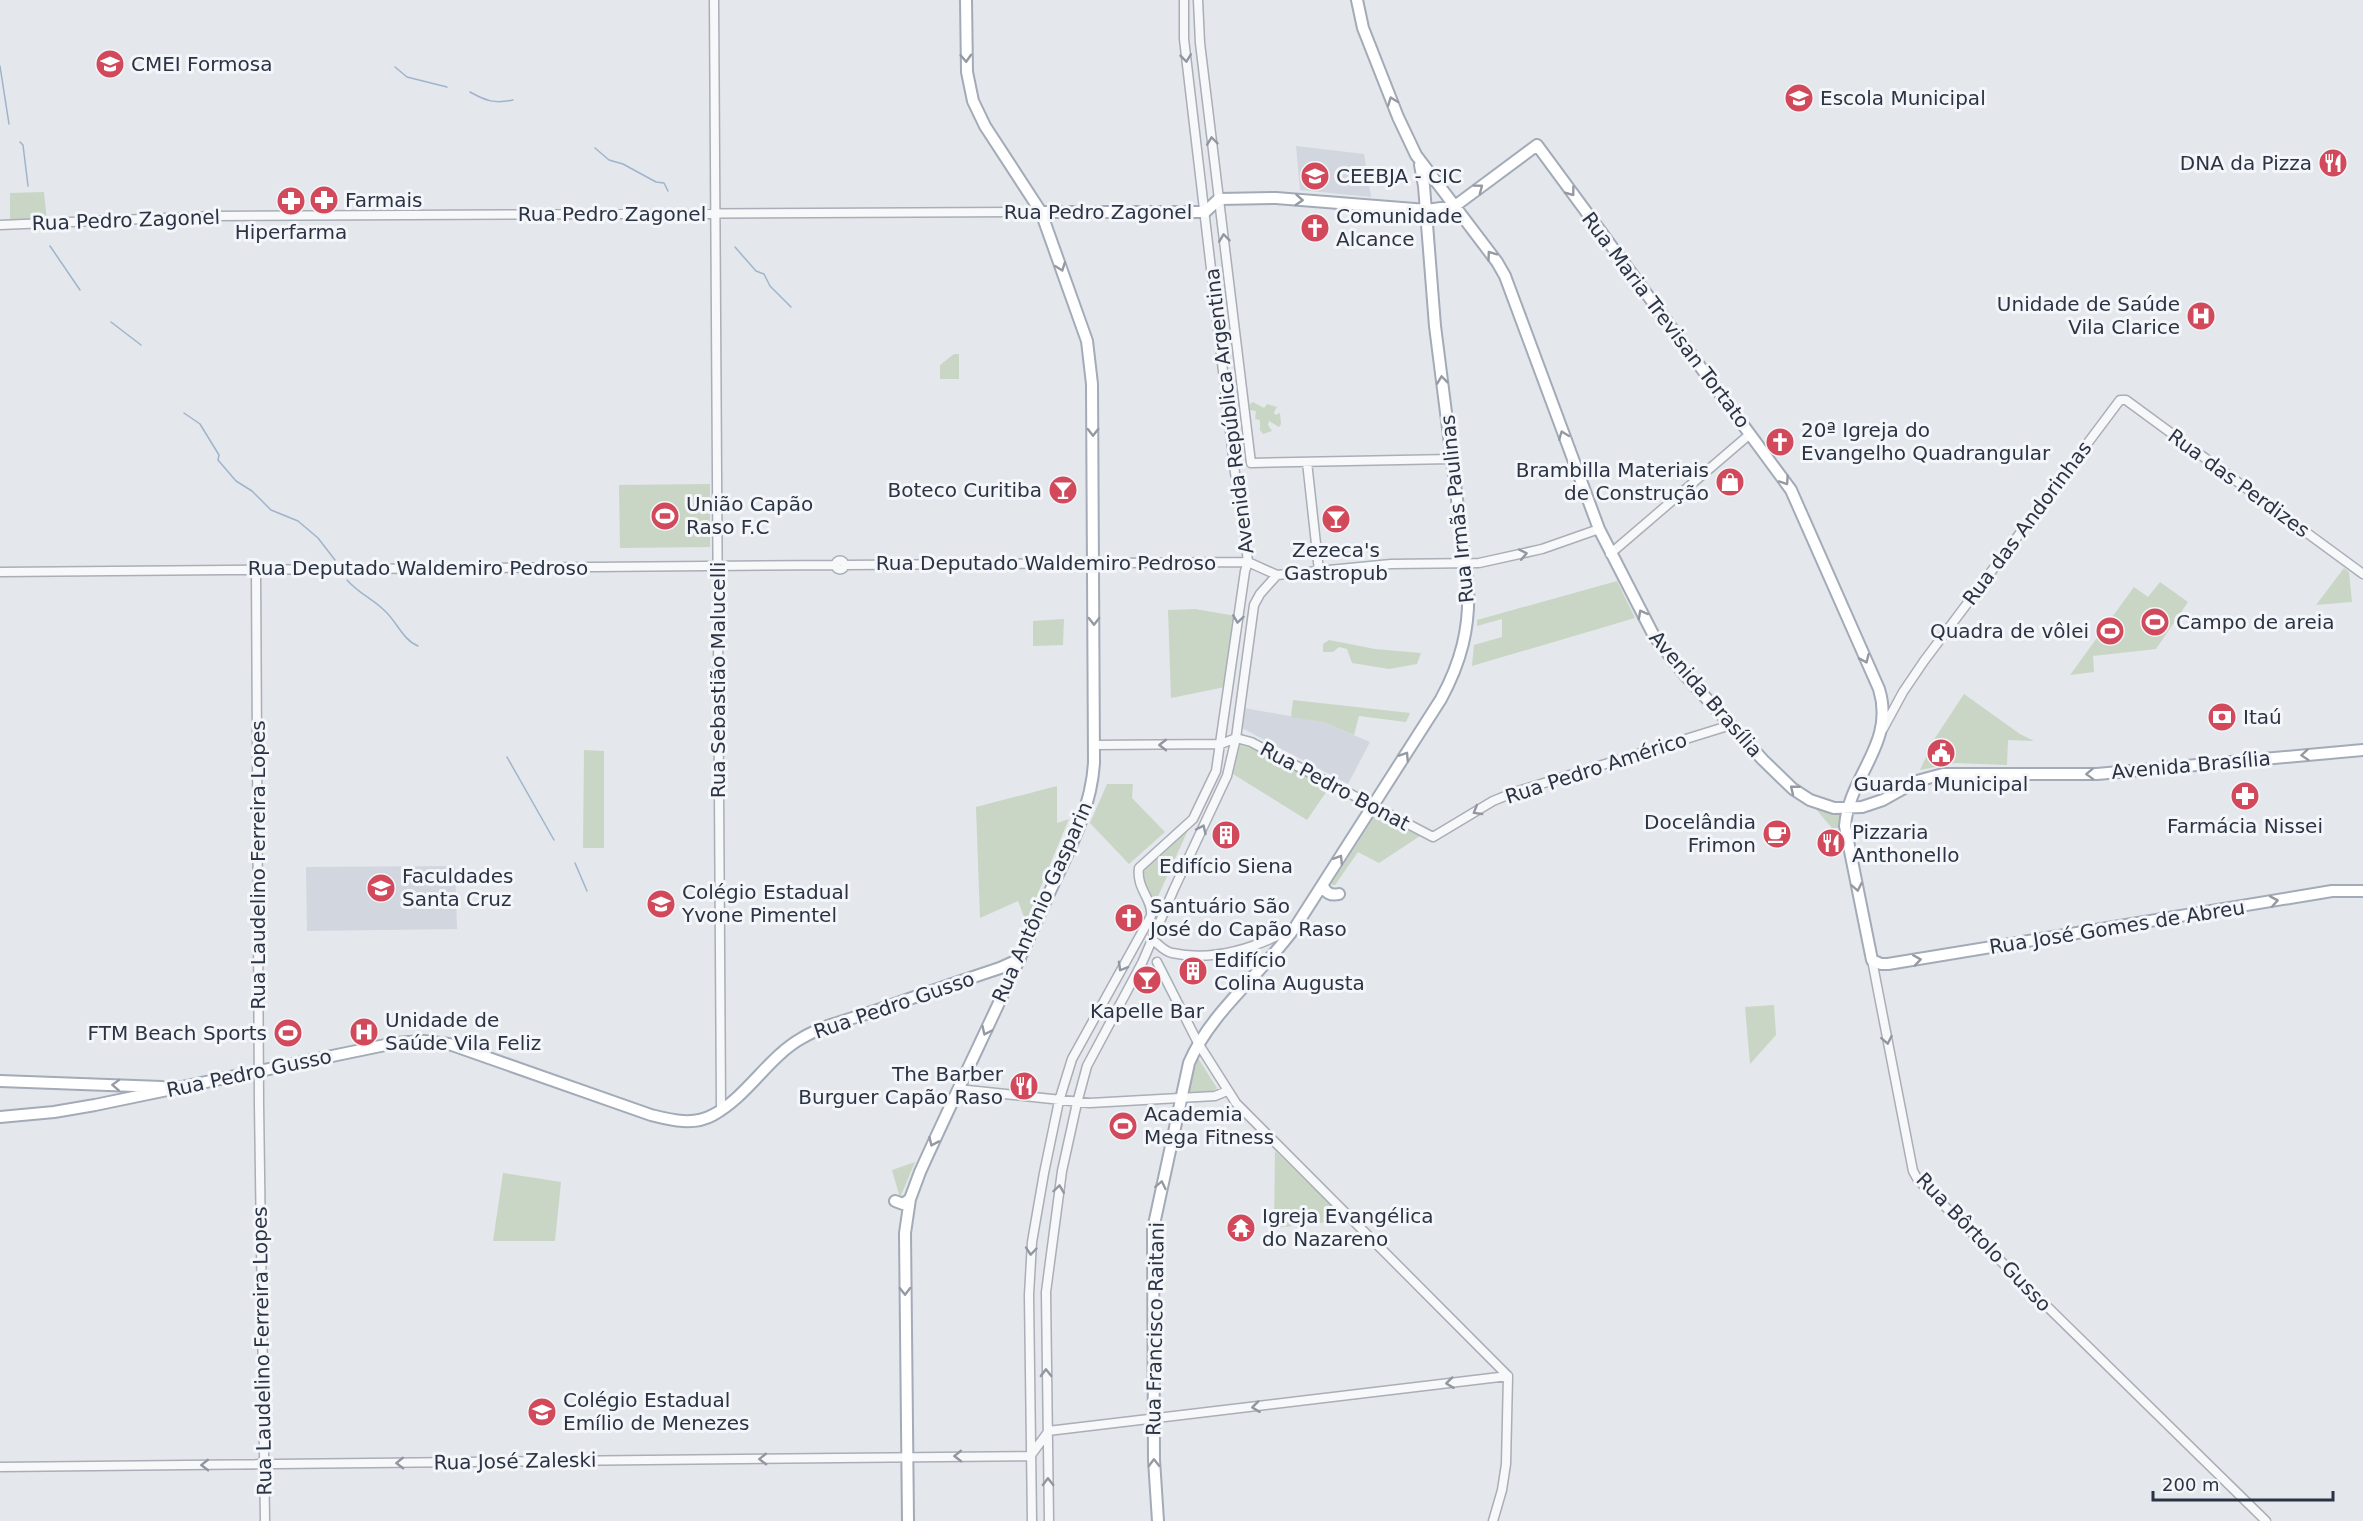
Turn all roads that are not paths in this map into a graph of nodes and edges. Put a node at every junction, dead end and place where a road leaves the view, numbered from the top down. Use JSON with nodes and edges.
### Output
{"nodes":[{"id":1,"x":714,"y":0,"type":"edge"},
{"id":2,"x":966,"y":0,"type":"edge"},
{"id":3,"x":1184,"y":0,"type":"edge"},
{"id":4,"x":1198,"y":0,"type":"edge"},
{"id":5,"x":1357,"y":0,"type":"edge"},
{"id":6,"x":1416,"y":155,"type":"junction"},
{"id":7,"x":1219,"y":199,"type":"junction"},
{"id":8,"x":1455,"y":206,"type":"junction"},
{"id":9,"x":1427,"y":210,"type":"junction"},
{"id":10,"x":1041,"y":212,"type":"junction"},
{"id":11,"x":1205,"y":212,"type":"junction"},
{"id":12,"x":715,"y":214,"type":"junction"},
{"id":13,"x":0,"y":225,"type":"edge"},
{"id":14,"x":2126,"y":400,"type":"joint"},
{"id":15,"x":1750,"y":434,"type":"junction"},
{"id":16,"x":1452,"y":459,"type":"junction"},
{"id":17,"x":1306,"y":462,"type":"junction"},
{"id":18,"x":1251,"y":463,"type":"junction"},
{"id":19,"x":1235,"y":473,"type":"junction"},
{"id":20,"x":1599,"y":529,"type":"junction"},
{"id":21,"x":1610,"y":554,"type":"junction"},
{"id":22,"x":1248,"y":562,"type":"junction"},
{"id":23,"x":1465,"y":562,"type":"junction"},
{"id":24,"x":1094,"y":563,"type":"junction"},
{"id":25,"x":717,"y":566,"type":"junction"},
{"id":26,"x":256,"y":570,"type":"junction"},
{"id":27,"x":1319,"y":571,"type":"junction"},
{"id":28,"x":0,"y":572,"type":"edge"},
{"id":29,"x":2363,"y":574,"type":"edge"},
{"id":30,"x":1277,"y":576,"type":"junction"},
{"id":31,"x":1731,"y":725,"type":"junction"},
{"id":32,"x":1883,"y":729,"type":"junction"},
{"id":33,"x":1236,"y":738,"type":"junction"},
{"id":34,"x":1221,"y":744,"type":"junction"},
{"id":35,"x":1095,"y":745,"type":"junction"},
{"id":36,"x":2363,"y":750,"type":"edge"},
{"id":37,"x":1373,"y":806,"type":"junction"},
{"id":38,"x":1848,"y":809,"type":"junction"},
{"id":39,"x":1433,"y":837,"type":"joint"},
{"id":40,"x":1323,"y":885,"type":"junction"},
{"id":41,"x":2363,"y":891,"type":"edge"},
{"id":42,"x":1339,"y":894,"type":"dead end"},
{"id":43,"x":1296,"y":926,"type":"junction"},
{"id":44,"x":1153,"y":940,"type":"junction"},
{"id":45,"x":1170,"y":953,"type":"junction"},
{"id":46,"x":1020,"y":959,"type":"junction"},
{"id":47,"x":1872,"y":960,"type":"junction"},
{"id":48,"x":1157,"y":962,"type":"junction"},
{"id":49,"x":1143,"y":963,"type":"junction"},
{"id":50,"x":1198,"y":1043,"type":"junction"},
{"id":51,"x":259,"y":1071,"type":"junction"},
{"id":52,"x":0,"y":1081,"type":"edge"},
{"id":53,"x":179,"y":1088,"type":"junction"},
{"id":54,"x":958,"y":1089,"type":"junction"},
{"id":55,"x":1227,"y":1091,"type":"junction"},
{"id":56,"x":1180,"y":1097,"type":"junction"},
{"id":57,"x":1059,"y":1101,"type":"junction"},
{"id":58,"x":1077,"y":1103,"type":"junction"},
{"id":59,"x":721,"y":1108,"type":"junction"},
{"id":60,"x":0,"y":1117,"type":"edge"},
{"id":61,"x":910,"y":1199,"type":"junction"},
{"id":62,"x":896,"y":1201,"type":"dead end"},
{"id":63,"x":1508,"y":1376,"type":"junction"},
{"id":64,"x":1153,"y":1419,"type":"junction"},
{"id":65,"x":1048,"y":1431,"type":"junction"},
{"id":66,"x":1030,"y":1456,"type":"junction"},
{"id":67,"x":908,"y":1457,"type":"junction"},
{"id":68,"x":264,"y":1464,"type":"junction"},
{"id":69,"x":0,"y":1467,"type":"edge"},
{"id":70,"x":265,"y":1521,"type":"edge"},
{"id":71,"x":908,"y":1521,"type":"edge"},
{"id":72,"x":1032,"y":1521,"type":"edge"},
{"id":73,"x":1049,"y":1521,"type":"edge"},
{"id":74,"x":1158,"y":1521,"type":"edge"},
{"id":75,"x":1493,"y":1521,"type":"edge"},
{"id":76,"x":2266,"y":1521,"type":"edge"}],
"edges":[{"from":1,"to":12,"type":"street","name":"Rua Sebastião Malucelli"},
{"from":2,"to":10,"type":"main road","name":"Rua Antônio Gasparin","one_way":true},
{"from":3,"to":11,"type":"street","name":"Avenida República Argentina","one_way":true},
{"from":7,"to":4,"type":"street","name":"Avenida República Argentina","one_way":true},
{"from":6,"to":5,"type":"main road","name":"Avenida Brasília","one_way":true},
{"from":6,"to":8,"type":"main road","name":"Avenida Brasília"},
{"from":6,"to":9,"type":"main road","name":"Rua Irmãs Paulinas"},
{"from":7,"to":9,"type":"main road","one_way":true},
{"from":7,"to":11,"type":"main road","name":"Rua Pedro Zagonel"},
{"from":18,"to":7,"type":"street","name":"Avenida República Argentina","one_way":true},
{"from":8,"to":9,"type":"main road"},
{"from":8,"to":15,"type":"main road","name":"Rua Maria Trevisan Tortato","one_way":true},
{"from":20,"to":8,"type":"main road","name":"Avenida Brasília","one_way":true},
{"from":16,"to":9,"type":"main road","name":"Rua Irmãs Paulinas","one_way":true},
{"from":10,"to":11,"type":"main road","name":"Rua Pedro Zagonel"},
{"from":10,"to":12,"type":"street","name":"Rua Pedro Zagonel"},
{"from":10,"to":24,"type":"main road","name":"Rua Antônio Gasparin","one_way":true},
{"from":11,"to":19,"type":"street","name":"Avenida República Argentina"},
{"from":12,"to":13,"type":"street","name":"Rua Pedro Zagonel"},
{"from":12,"to":25,"type":"street","name":"Rua Sebastião Malucelli"},
{"from":14,"to":29,"type":"street","name":"Rua das Perdizes"},
{"from":14,"to":32,"type":"street","name":"Rua das Andorinhas"},
{"from":15,"to":21,"type":"street"},
{"from":15,"to":32,"type":"main road","name":"Rua Maria Trevisan Tortato","one_way":true},
{"from":16,"to":17,"type":"street"},
{"from":16,"to":23,"type":"main road","name":"Rua Irmãs Paulinas"},
{"from":17,"to":18,"type":"street"},
{"from":17,"to":27,"type":"street"},
{"from":18,"to":19,"type":"street"},
{"from":19,"to":22,"type":"street","name":"Avenida República Argentina"},
{"from":20,"to":21,"type":"main road","name":"Avenida Brasília"},
{"from":23,"to":20,"type":"street","one_way":true},
{"from":31,"to":21,"type":"main road","name":"Avenida Brasília","one_way":true},
{"from":22,"to":24,"type":"street","name":"Rua Deputado Waldemiro Pedroso"},
{"from":22,"to":30,"type":"street"},
{"from":22,"to":34,"type":"street","name":"Avenida República Argentina","one_way":true},
{"from":23,"to":27,"type":"street"},
{"from":37,"to":23,"type":"main road","name":"Rua Irmãs Paulinas","one_way":true},
{"from":24,"to":25,"type":"street","name":"Rua Deputado Waldemiro Pedroso"},
{"from":24,"to":35,"type":"main road","name":"Rua Antônio Gasparin","one_way":true},
{"from":25,"to":26,"type":"street","name":"Rua Deputado Waldemiro Pedroso"},
{"from":25,"to":59,"type":"street","name":"Rua Sebastião Malucelli"},
{"from":26,"to":28,"type":"street","name":"Rua Deputado Waldemiro Pedroso"},
{"from":26,"to":51,"type":"street","name":"Rua Laudelino Ferreira Lopes"},
{"from":27,"to":30,"type":"street"},
{"from":30,"to":33,"type":"street"},
{"from":38,"to":31,"type":"main road","name":"Avenida Brasília","one_way":true},
{"from":31,"to":39,"type":"street","name":"Rua Pedro Américo","one_way":true},
{"from":32,"to":38,"type":"main road","name":"Rua das Andorinhas"},
{"from":33,"to":34,"type":"street"},
{"from":33,"to":37,"type":"street","name":"Rua Pedro Bonat"},
{"from":44,"to":33,"type":"street","one_way":true},
{"from":34,"to":35,"type":"street","one_way":true},
{"from":34,"to":57,"type":"street","name":"Avenida República Argentina","one_way":true},
{"from":35,"to":46,"type":"main road","name":"Rua Antônio Gasparin"},
{"from":36,"to":38,"type":"main road","name":"Avenida Brasília","one_way":true},
{"from":37,"to":39,"type":"street","name":"Rua Pedro Bonat"},
{"from":40,"to":37,"type":"main road","name":"Rua Irmãs Paulinas","one_way":true},
{"from":38,"to":47,"type":"main road","name":"Rua Bôrtolo Gusso","one_way":true},
{"from":40,"to":42,"type":"main road"},
{"from":40,"to":43,"type":"main road","name":"Rua Irmãs Paulinas"},
{"from":47,"to":41,"type":"main road","name":"Rua José Gomes de Abreu","one_way":true},
{"from":43,"to":45,"type":"street"},
{"from":43,"to":50,"type":"main road","name":"Rua Francisco Raitani"},
{"from":44,"to":45,"type":"street"},
{"from":44,"to":49,"type":"street"},
{"from":45,"to":48,"type":"street"},
{"from":46,"to":54,"type":"main road","name":"Rua Antônio Gasparin","one_way":true},
{"from":46,"to":59,"type":"main road","name":"Rua Pedro Gusso"},
{"from":47,"to":76,"type":"street","name":"Rua Bôrtolo Gusso","one_way":true},
{"from":48,"to":49,"type":"street"},
{"from":48,"to":50,"type":"street"},
{"from":49,"to":58,"type":"street"},
{"from":50,"to":55,"type":"street"},
{"from":50,"to":56,"type":"main road","name":"Rua Francisco Raitani"},
{"from":51,"to":53,"type":"main road","name":"Rua Pedro Gusso"},
{"from":51,"to":59,"type":"main road","name":"Rua Pedro Gusso"},
{"from":51,"to":68,"type":"street","name":"Rua Laudelino Ferreira Lopes"},
{"from":53,"to":52,"type":"main road","one_way":true},
{"from":53,"to":60,"type":"main road","name":"Rua Pedro Gusso"},
{"from":54,"to":57,"type":"street"},
{"from":54,"to":61,"type":"main road","name":"Rua Antônio Gasparin","one_way":true},
{"from":55,"to":56,"type":"street"},
{"from":55,"to":63,"type":"street"},
{"from":56,"to":58,"type":"street"},
{"from":64,"to":56,"type":"main road","name":"Rua Francisco Raitani","one_way":true},
{"from":57,"to":58,"type":"street"},
{"from":57,"to":66,"type":"street","one_way":true},
{"from":65,"to":58,"type":"street","one_way":true},
{"from":61,"to":62,"type":"main road"},
{"from":61,"to":67,"type":"main road","name":"Rua Antônio Gasparin","one_way":true},
{"from":63,"to":64,"type":"street","one_way":true},
{"from":63,"to":75,"type":"street"},
{"from":64,"to":65,"type":"street"},
{"from":74,"to":64,"type":"main road","name":"Rua Francisco Raitani","one_way":true},
{"from":65,"to":66,"type":"street"},
{"from":73,"to":65,"type":"street","one_way":true},
{"from":66,"to":67,"type":"street","name":"Rua José Zaleski","one_way":true},
{"from":66,"to":72,"type":"street"},
{"from":67,"to":68,"type":"street","name":"Rua José Zaleski","one_way":true},
{"from":67,"to":71,"type":"main road","name":"Rua Antônio Gasparin"},
{"from":68,"to":69,"type":"street","name":"Rua José Zaleski","one_way":true},
{"from":68,"to":70,"type":"street","name":"Rua Laudelino Ferreira Lopes"}]}
